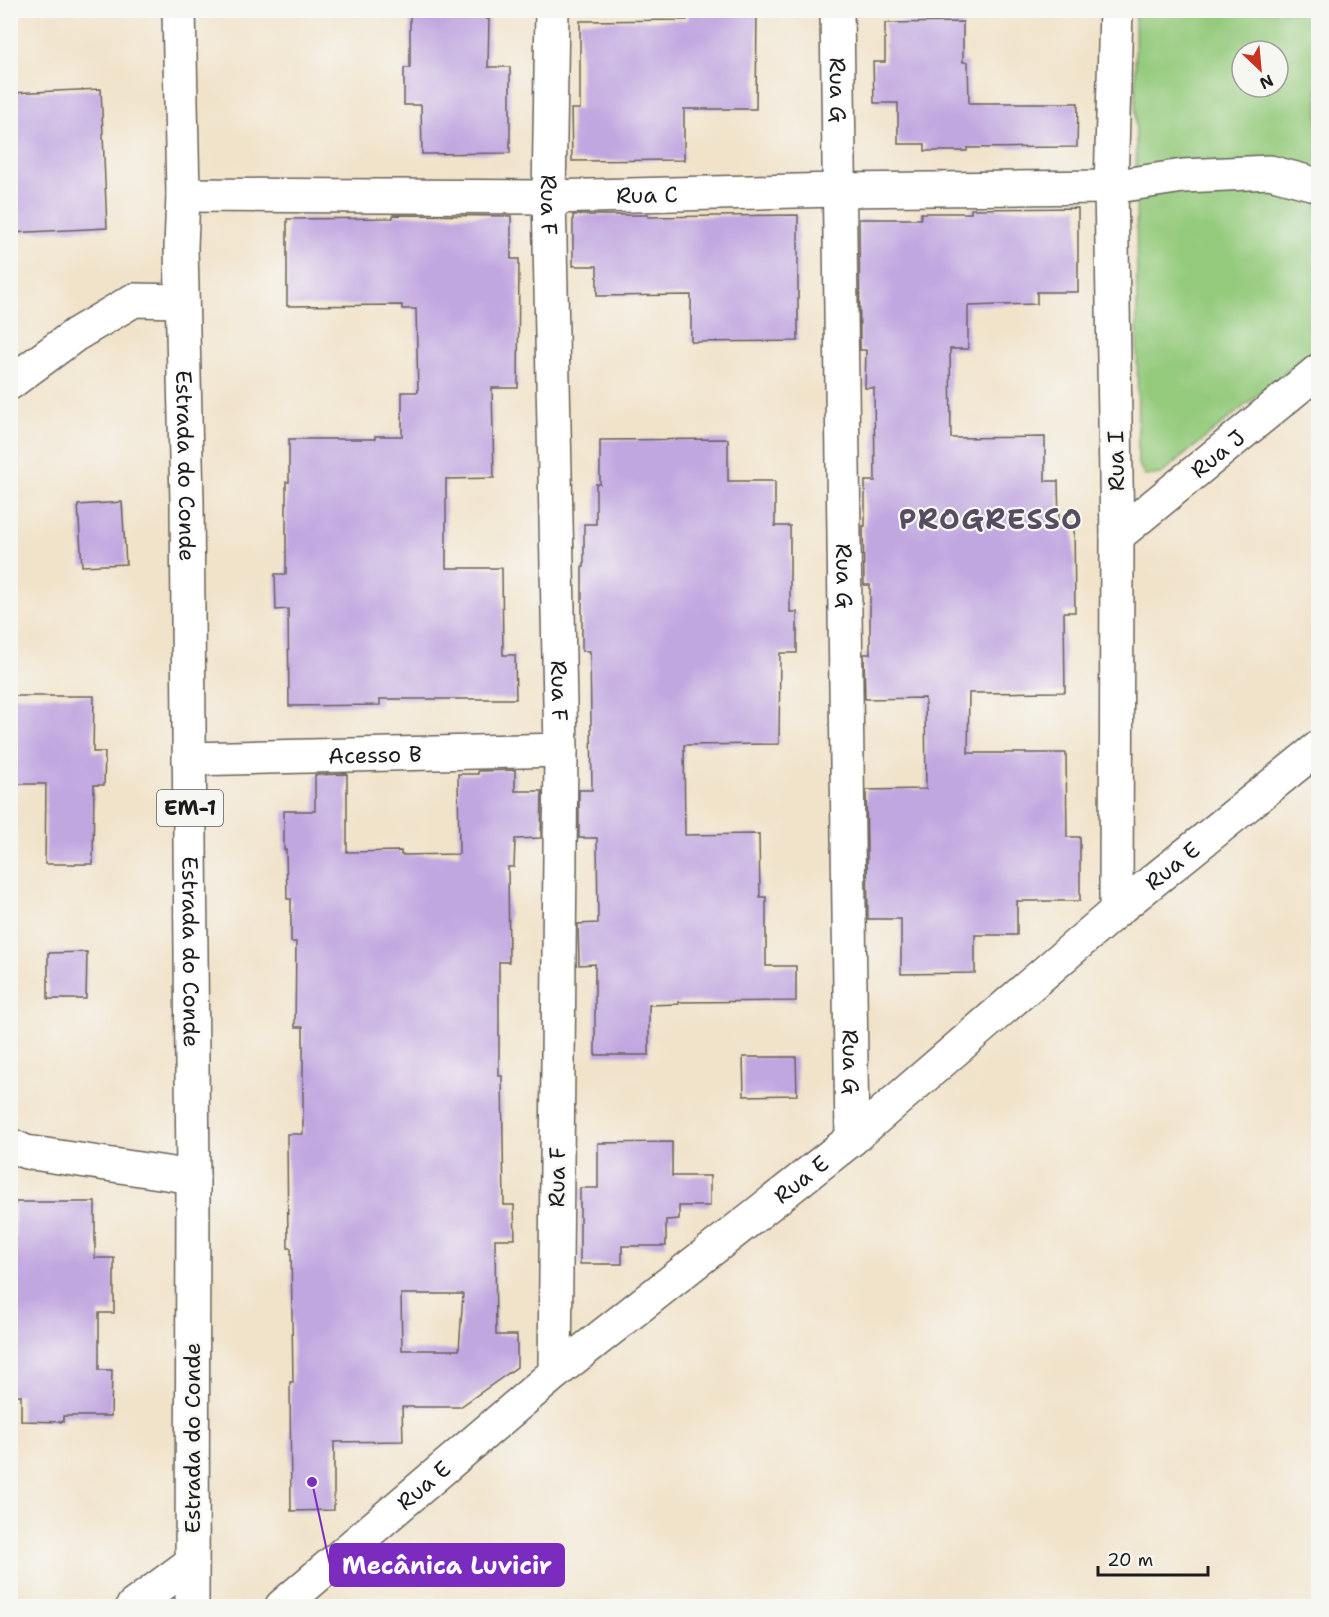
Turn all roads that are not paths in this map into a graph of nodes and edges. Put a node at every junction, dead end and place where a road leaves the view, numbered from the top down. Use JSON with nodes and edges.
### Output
{"nodes":[{"id":1,"x":178,"y":10,"type":"edge"},
{"id":2,"x":552,"y":10,"type":"edge"},
{"id":3,"x":837,"y":10,"type":"edge"},
{"id":4,"x":1116,"y":10,"type":"edge"},
{"id":5,"x":1318,"y":185,"type":"edge"},
{"id":6,"x":1111,"y":187,"type":"junction"},
{"id":7,"x":838,"y":190,"type":"junction"},
{"id":8,"x":183,"y":195,"type":"junction"},
{"id":9,"x":549,"y":197,"type":"junction"},
{"id":10,"x":182,"y":301,"type":"junction"},
{"id":11,"x":1318,"y":371,"type":"edge"},
{"id":12,"x":10,"y":383,"type":"edge"},
{"id":13,"x":1117,"y":536,"type":"junction"},
{"id":14,"x":1318,"y":748,"type":"edge"},
{"id":15,"x":561,"y":750,"type":"junction"},
{"id":16,"x":189,"y":759,"type":"junction"},
{"id":17,"x":1116,"y":911,"type":"junction"},
{"id":18,"x":852,"y":1139,"type":"junction"},
{"id":19,"x":10,"y":1145,"type":"edge"},
{"id":20,"x":193,"y":1178,"type":"junction"},
{"id":21,"x":555,"y":1372,"type":"junction"},
{"id":22,"x":191,"y":1563,"type":"junction"},
{"id":23,"x":133,"y":1606,"type":"edge"},
{"id":24,"x":192,"y":1606,"type":"edge"},
{"id":25,"x":282,"y":1606,"type":"edge"}],
"edges":[{"from":1,"to":8,"type":"street","name":"Estrada do Conde","number":"EM-1"},
{"from":2,"to":9,"type":"street","name":"Rua F"},
{"from":3,"to":7,"type":"street","name":"Rua G"},
{"from":4,"to":6,"type":"street","name":"Rua I"},
{"from":5,"to":6,"type":"street","name":"Rua C"},
{"from":6,"to":7,"type":"street","name":"Rua C"},
{"from":6,"to":13,"type":"street","name":"Rua I"},
{"from":7,"to":9,"type":"street","name":"Rua C"},
{"from":7,"to":18,"type":"street","name":"Rua G"},
{"from":8,"to":9,"type":"street","name":"Rua C"},
{"from":8,"to":10,"type":"street","name":"Estrada do Conde","number":"EM-1"},
{"from":9,"to":15,"type":"street","name":"Rua F"},
{"from":10,"to":12,"type":"street"},
{"from":10,"to":16,"type":"street","name":"Estrada do Conde","number":"EM-1"},
{"from":11,"to":13,"type":"street","name":"Rua J"},
{"from":13,"to":17,"type":"street","name":"Rua I"},
{"from":14,"to":17,"type":"street","name":"Rua E"},
{"from":15,"to":16,"type":"street","name":"Acesso B"},
{"from":15,"to":21,"type":"street","name":"Rua F"},
{"from":16,"to":20,"type":"street","name":"Estrada do Conde","number":"EM-1"},
{"from":17,"to":18,"type":"street","name":"Rua E"},
{"from":18,"to":21,"type":"street","name":"Rua E"},
{"from":19,"to":20,"type":"street"},
{"from":20,"to":22,"type":"street","name":"Estrada do Conde","number":"EM-1"},
{"from":21,"to":25,"type":"street","name":"Rua E"},
{"from":22,"to":23,"type":"street"},
{"from":22,"to":24,"type":"street","name":"Estrada do Conde","number":"EM-1"}]}
